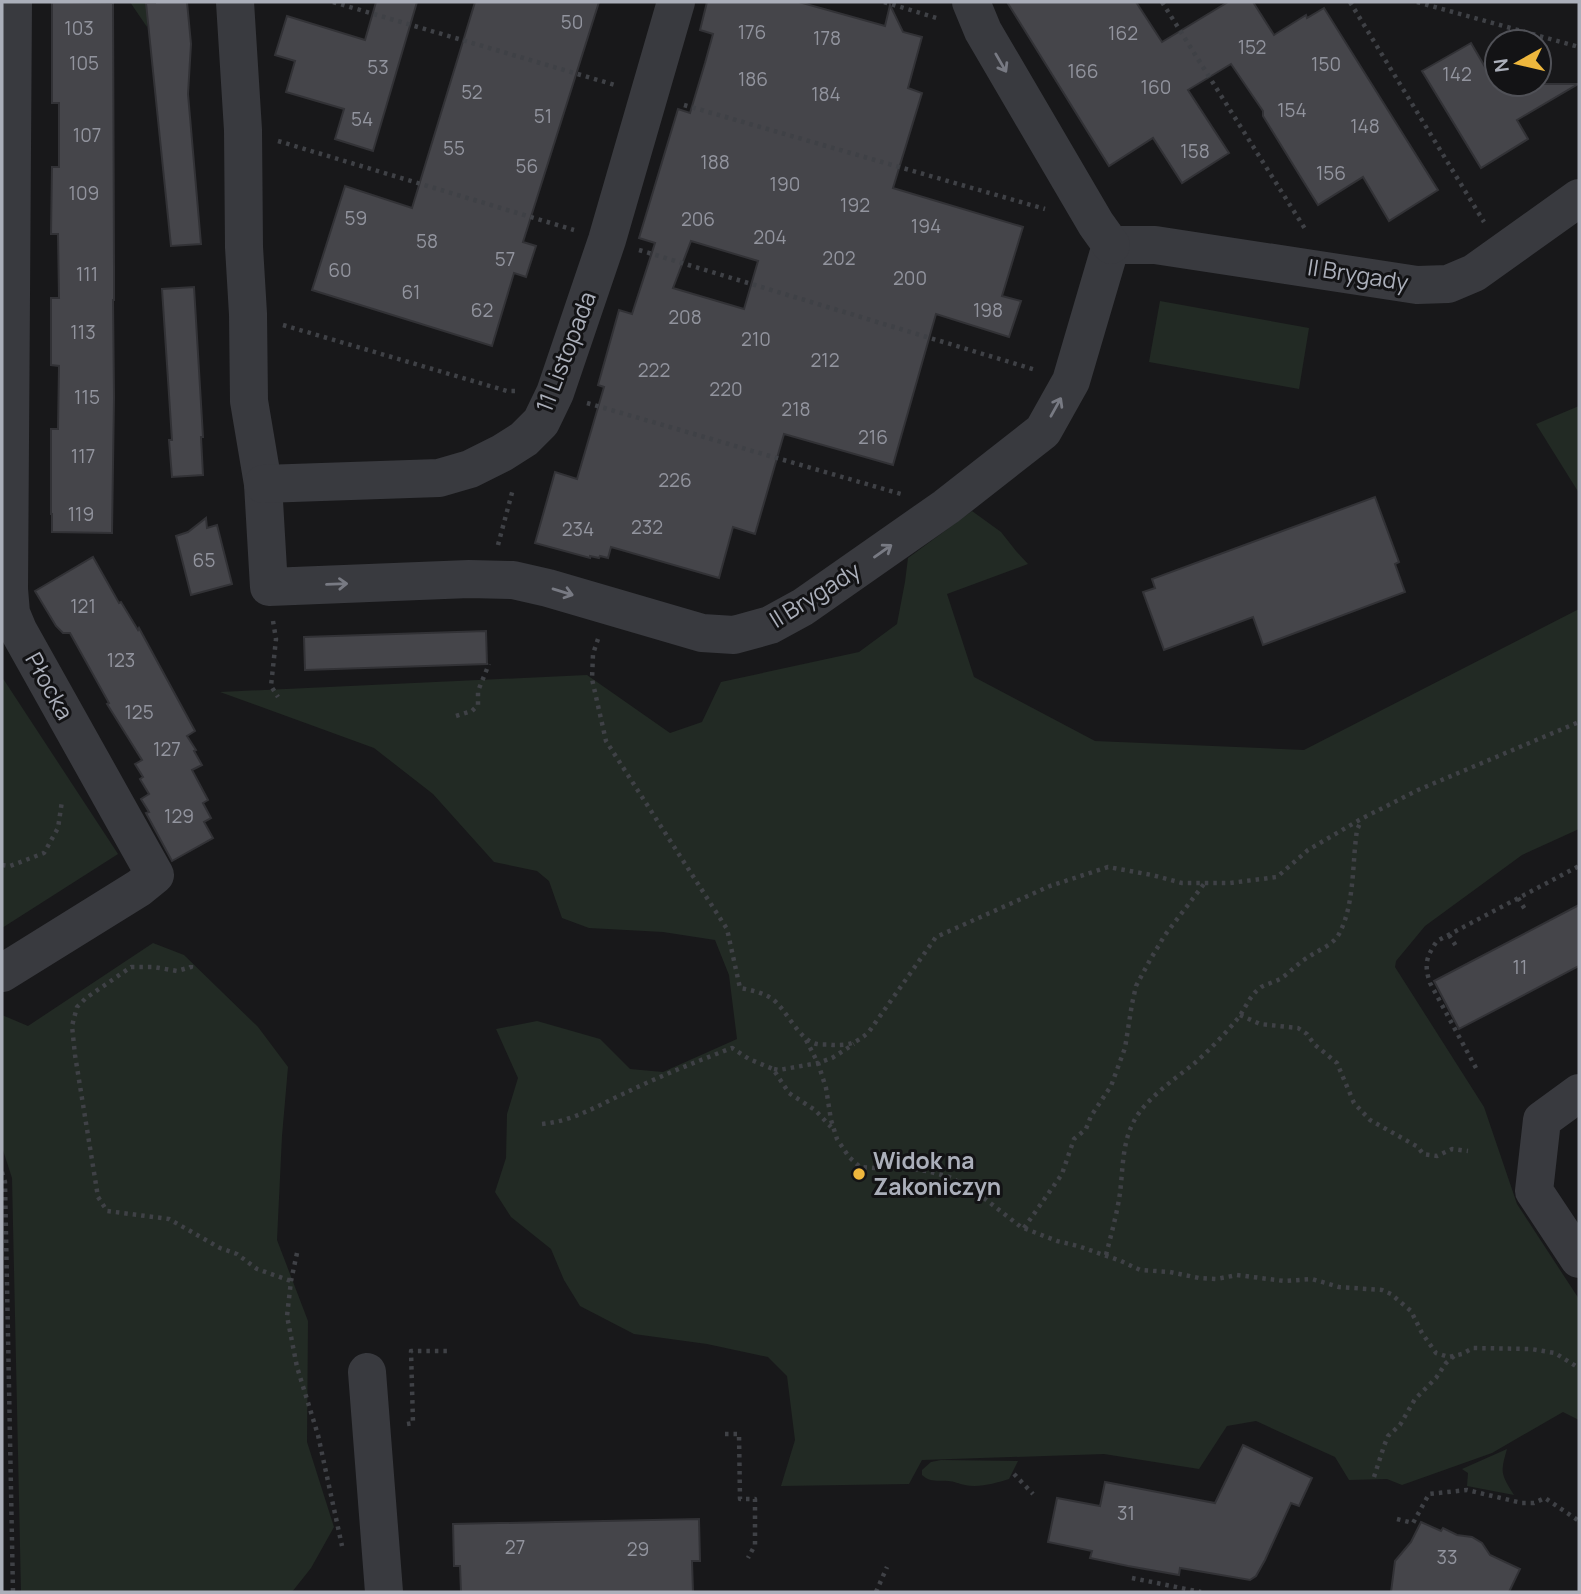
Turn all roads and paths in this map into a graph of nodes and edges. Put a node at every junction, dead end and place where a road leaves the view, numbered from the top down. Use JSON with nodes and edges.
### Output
{"nodes":[{"id":1,"x":13,"y":2,"type":"edge"},
{"id":2,"x":235,"y":2,"type":"edge"},
{"id":3,"x":333,"y":2,"type":"edge"},
{"id":4,"x":676,"y":2,"type":"edge"},
{"id":5,"x":884,"y":2,"type":"edge"},
{"id":6,"x":1162,"y":2,"type":"edge"},
{"id":7,"x":1350,"y":2,"type":"edge"},
{"id":8,"x":1417,"y":2,"type":"edge"},
{"id":9,"x":977,"y":17,"type":"edge"},
{"id":10,"x":1579,"y":47,"type":"edge"},
{"id":11,"x":650,"y":95,"type":"junction"},
{"id":12,"x":243,"y":130,"type":"junction"},
{"id":13,"x":1579,"y":198,"type":"edge"},
{"id":14,"x":1104,"y":235,"type":"junction"},
{"id":15,"x":607,"y":240,"type":"junction"},
{"id":16,"x":1503,"y":253,"type":"junction"},
{"id":17,"x":1332,"y":271,"type":"junction"},
{"id":18,"x":248,"y":314,"type":"junction"},
{"id":19,"x":1071,"y":381,"type":"junction"},
{"id":20,"x":555,"y":394,"type":"junction"},
{"id":21,"x":263,"y":484,"type":"junction"},
{"id":22,"x":510,"y":500,"type":"dead end"},
{"id":23,"x":946,"y":507,"type":"junction"},
{"id":24,"x":497,"y":551,"type":"dead end"},
{"id":25,"x":269,"y":587,"type":"junction"},
{"id":26,"x":609,"y":606,"type":"junction"},
{"id":27,"x":489,"y":664,"type":"dead end"},
{"id":28,"x":278,"y":697,"type":"dead end"},
{"id":29,"x":456,"y":716,"type":"dead end"},
{"id":30,"x":1579,"y":723,"type":"edge"},
{"id":31,"x":62,"y":801,"type":"dead end"},
{"id":32,"x":1361,"y":819,"type":"junction"},
{"id":33,"x":2,"y":865,"type":"edge"},
{"id":34,"x":1579,"y":868,"type":"edge"},
{"id":35,"x":1204,"y":883,"type":"junction"},
{"id":36,"x":1518,"y":898,"type":"junction"},
{"id":37,"x":1526,"y":911,"type":"dead end"},
{"id":38,"x":1450,"y":935,"type":"junction"},
{"id":39,"x":1455,"y":947,"type":"dead end"},
{"id":40,"x":191,"y":965,"type":"dead end"},
{"id":41,"x":2,"y":973,"type":"edge"},
{"id":42,"x":1240,"y":1015,"type":"junction"},
{"id":43,"x":805,"y":1038,"type":"junction"},
{"id":44,"x":855,"y":1043,"type":"junction"},
{"id":45,"x":818,"y":1063,"type":"junction"},
{"id":46,"x":1476,"y":1068,"type":"dead end"},
{"id":47,"x":773,"y":1069,"type":"junction"},
{"id":48,"x":1579,"y":1093,"type":"edge"},
{"id":49,"x":542,"y":1124,"type":"dead end"},
{"id":50,"x":834,"y":1129,"type":"junction"},
{"id":51,"x":1468,"y":1151,"type":"dead end"},
{"id":52,"x":2,"y":1172,"type":"edge"},
{"id":53,"x":1024,"y":1228,"type":"junction"},
{"id":54,"x":297,"y":1253,"type":"dead end"},
{"id":55,"x":1106,"y":1255,"type":"junction"},
{"id":56,"x":1579,"y":1259,"type":"edge"},
{"id":57,"x":291,"y":1281,"type":"junction"},
{"id":58,"x":447,"y":1351,"type":"dead end"},
{"id":59,"x":1454,"y":1356,"type":"junction"},
{"id":60,"x":1579,"y":1368,"type":"edge"},
{"id":61,"x":367,"y":1372,"type":"dead end"},
{"id":62,"x":402,"y":1424,"type":"dead end"},
{"id":63,"x":725,"y":1434,"type":"dead end"},
{"id":64,"x":1014,"y":1475,"type":"dead end"},
{"id":65,"x":1374,"y":1477,"type":"dead end"},
{"id":66,"x":1032,"y":1494,"type":"dead end"},
{"id":67,"x":1397,"y":1519,"type":"dead end"},
{"id":68,"x":1579,"y":1521,"type":"edge"},
{"id":69,"x":344,"y":1557,"type":"dead end"},
{"id":70,"x":748,"y":1558,"type":"dead end"},
{"id":71,"x":887,"y":1567,"type":"dead end"},
{"id":72,"x":1132,"y":1577,"type":"dead end"},
{"id":73,"x":13,"y":1592,"type":"edge"},
{"id":74,"x":384,"y":1592,"type":"edge"},
{"id":75,"x":876,"y":1592,"type":"edge"},
{"id":76,"x":1201,"y":1592,"type":"edge"}],
"edges":[{"from":1,"to":41,"type":"street","name":"Płocka"},
{"from":2,"to":12,"type":"street"},
{"from":3,"to":11,"type":"path"},
{"from":4,"to":11,"type":"street","name":"11 Listopada"},
{"from":5,"to":9,"type":"path"},
{"from":6,"to":17,"type":"path"},
{"from":7,"to":16,"type":"path"},
{"from":8,"to":10,"type":"path"},
{"from":9,"to":14,"type":"street","one_way":true},
{"from":11,"to":14,"type":"path"},
{"from":11,"to":15,"type":"street","name":"11 Listopada"},
{"from":12,"to":15,"type":"path"},
{"from":12,"to":18,"type":"street"},
{"from":13,"to":16,"type":"street","name":"II Brygady"},
{"from":14,"to":17,"type":"street","name":"II Brygady"},
{"from":14,"to":19,"type":"street","name":"II Brygady"},
{"from":15,"to":19,"type":"path"},
{"from":15,"to":20,"type":"street","name":"11 Listopada"},
{"from":16,"to":17,"type":"street","name":"II Brygady"},
{"from":18,"to":20,"type":"path"},
{"from":18,"to":21,"type":"street"},
{"from":23,"to":19,"type":"street","name":"II Brygady","one_way":true},
{"from":20,"to":21,"type":"street","name":"11 Listopada"},
{"from":20,"to":23,"type":"path"},
{"from":21,"to":25,"type":"street"},
{"from":22,"to":24,"type":"path"},
{"from":26,"to":23,"type":"street","name":"II Brygady","one_way":true},
{"from":25,"to":26,"type":"street","name":"II Brygady","one_way":true},
{"from":25,"to":28,"type":"path"},
{"from":26,"to":43,"type":"path"},
{"from":27,"to":29,"type":"path"},
{"from":30,"to":32,"type":"path"},
{"from":31,"to":33,"type":"path"},
{"from":32,"to":35,"type":"path"},
{"from":32,"to":42,"type":"path"},
{"from":34,"to":36,"type":"path"},
{"from":35,"to":44,"type":"path"},
{"from":35,"to":53,"type":"path"},
{"from":36,"to":37,"type":"path"},
{"from":36,"to":38,"type":"path"},
{"from":38,"to":39,"type":"path"},
{"from":38,"to":46,"type":"path"},
{"from":40,"to":57,"type":"path"},
{"from":42,"to":51,"type":"path"},
{"from":42,"to":55,"type":"path"},
{"from":43,"to":44,"type":"path"},
{"from":43,"to":45,"type":"path"},
{"from":44,"to":45,"type":"path"},
{"from":45,"to":47,"type":"path"},
{"from":45,"to":50,"type":"path"},
{"from":47,"to":49,"type":"path"},
{"from":47,"to":50,"type":"path"},
{"from":48,"to":56,"type":"street"},
{"from":50,"to":53,"type":"path"},
{"from":52,"to":73,"type":"path"},
{"from":53,"to":55,"type":"path"},
{"from":54,"to":57,"type":"path"},
{"from":55,"to":59,"type":"path"},
{"from":57,"to":69,"type":"path"},
{"from":58,"to":62,"type":"path"},
{"from":59,"to":60,"type":"path"},
{"from":59,"to":65,"type":"path"},
{"from":61,"to":74,"type":"street"},
{"from":63,"to":70,"type":"path"},
{"from":64,"to":66,"type":"path"},
{"from":67,"to":68,"type":"path"},
{"from":71,"to":75,"type":"path"},
{"from":72,"to":76,"type":"path"}]}
